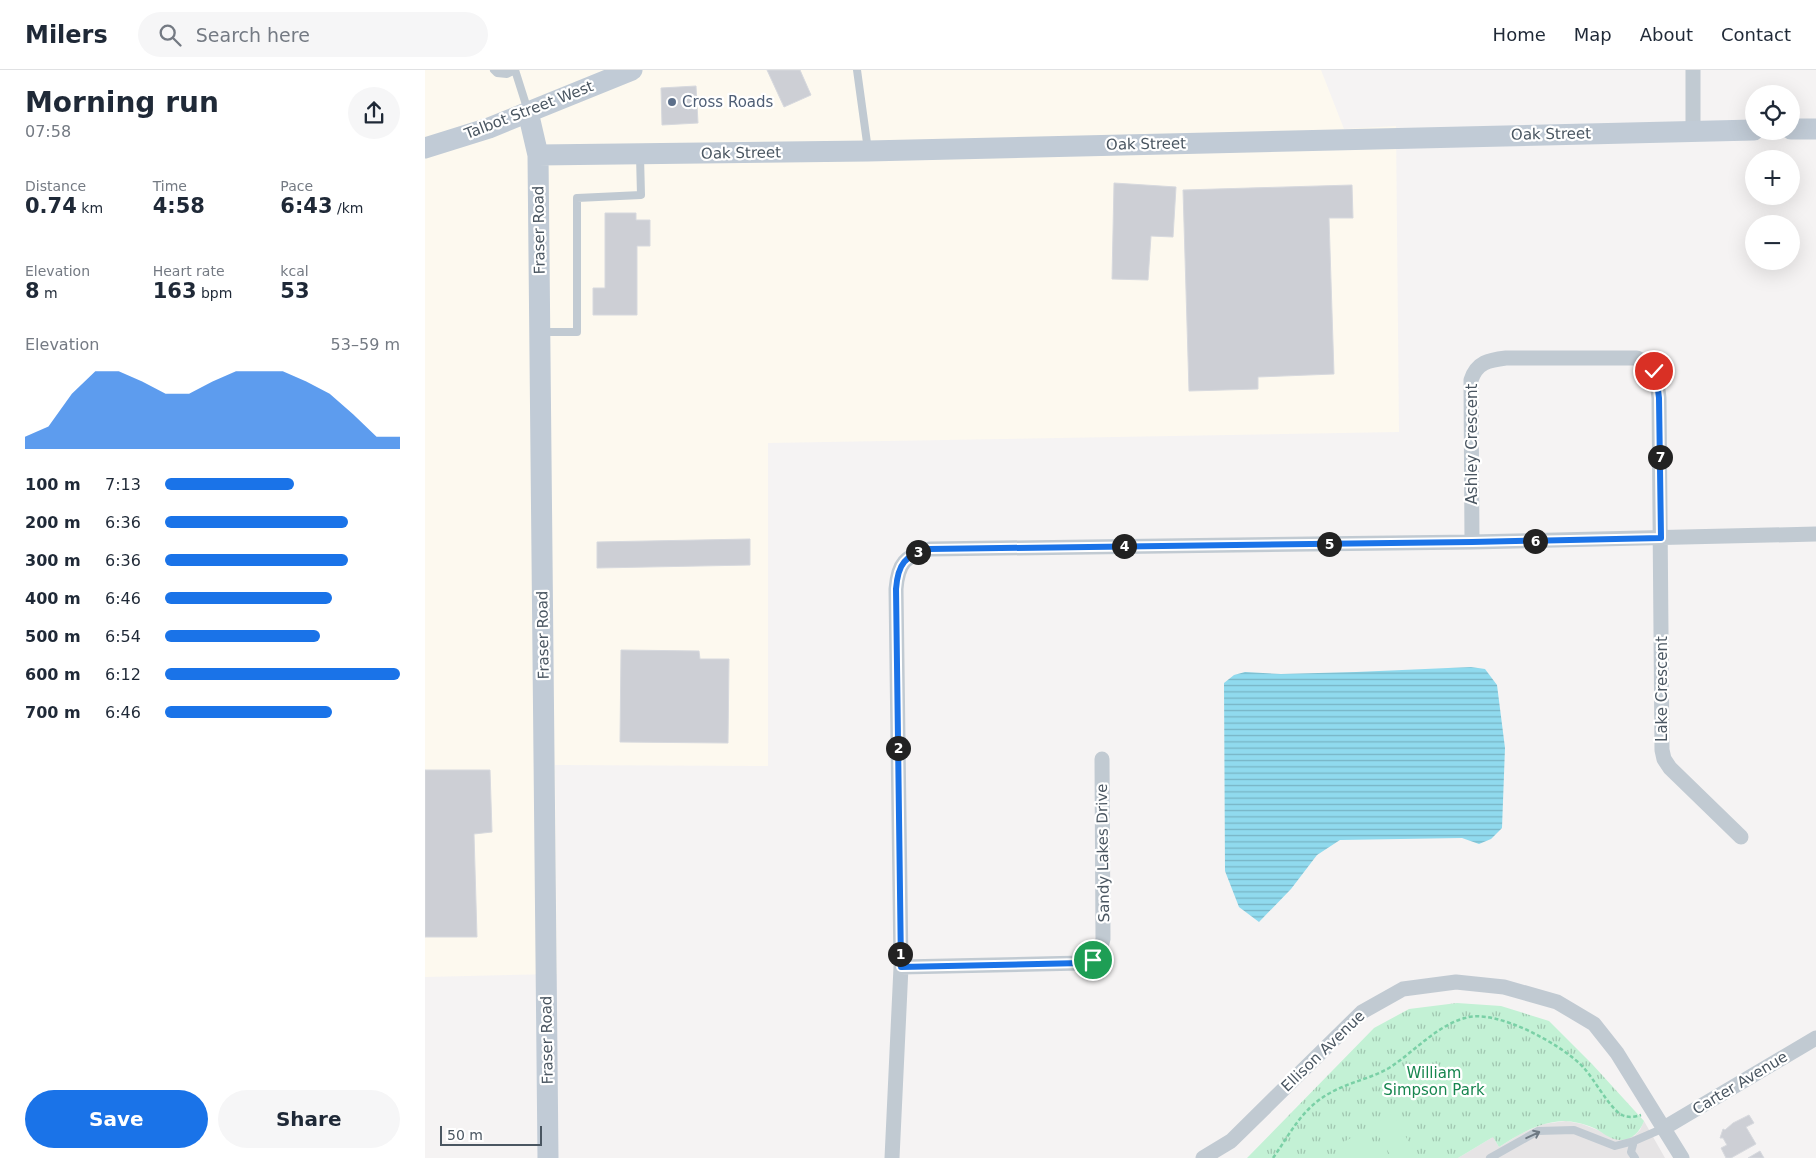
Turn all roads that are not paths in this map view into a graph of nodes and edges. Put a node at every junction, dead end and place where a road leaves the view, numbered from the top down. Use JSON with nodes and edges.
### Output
{"nodes":[{"id":1,"x":494,"y":70,"type":"edge"},
{"id":2,"x":515,"y":70,"type":"edge"},
{"id":3,"x":632,"y":70,"type":"edge"},
{"id":4,"x":857,"y":70,"type":"edge"},
{"id":5,"x":1693,"y":70,"type":"edge"},
{"id":6,"x":528,"y":112,"type":"junction"},
{"id":7,"x":1800,"y":129,"type":"edge"},
{"id":8,"x":1816,"y":129,"type":"edge"},
{"id":9,"x":1693,"y":130,"type":"junction"},
{"id":10,"x":1745,"y":130,"type":"edge"},
{"id":11,"x":425,"y":148,"type":"edge"},
{"id":12,"x":868,"y":151,"type":"junction"},
{"id":13,"x":538,"y":154,"type":"junction"},
{"id":14,"x":640,"y":154,"type":"junction"},
{"id":15,"x":540,"y":332,"type":"junction"},
{"id":16,"x":1816,"y":534,"type":"edge"},
{"id":17,"x":1661,"y":538,"type":"junction"},
{"id":18,"x":1472,"y":542,"type":"junction"},
{"id":19,"x":1102,"y":760,"type":"dead end"},
{"id":20,"x":1741,"y":837,"type":"dead end"},
{"id":21,"x":901,"y":967,"type":"junction"},
{"id":22,"x":1816,"y":1038,"type":"edge"},
{"id":23,"x":1664,"y":1128,"type":"junction"},
{"id":24,"x":1634,"y":1141,"type":"junction"},
{"id":25,"x":548,"y":1158,"type":"edge"},
{"id":26,"x":892,"y":1158,"type":"edge"},
{"id":27,"x":1203,"y":1158,"type":"edge"},
{"id":28,"x":1490,"y":1158,"type":"edge"},
{"id":29,"x":1635,"y":1158,"type":"edge"},
{"id":30,"x":1682,"y":1158,"type":"edge"}],
"edges":[{"from":1,"to":2,"type":"lane"},
{"from":2,"to":6,"type":"lane"},
{"from":3,"to":6,"type":"main road","name":"Talbot Street West"},
{"from":4,"to":12,"type":"lane"},
{"from":5,"to":9,"type":"street"},
{"from":6,"to":11,"type":"main road","name":"Talbot Street West"},
{"from":6,"to":13,"type":"main road","name":"Fraser Road"},
{"from":7,"to":8,"type":"main road"},
{"from":9,"to":10,"type":"main road","name":"Oak Street"},
{"from":9,"to":12,"type":"main road","name":"Oak Street"},
{"from":12,"to":14,"type":"main road","name":"Oak Street"},
{"from":13,"to":14,"type":"main road","name":"Oak Street"},
{"from":13,"to":15,"type":"main road","name":"Fraser Road"},
{"from":14,"to":15,"type":"lane"},
{"from":15,"to":25,"type":"main road","name":"Fraser Road"},
{"from":16,"to":17,"type":"street"},
{"from":17,"to":18,"type":"street"},
{"from":17,"to":18,"type":"street","name":"Ashley Crescent"},
{"from":17,"to":20,"type":"street","name":"Lake Crescent"},
{"from":18,"to":21,"type":"street"},
{"from":19,"to":21,"type":"street","name":"Sandy Lakes Drive"},
{"from":21,"to":26,"type":"street"},
{"from":22,"to":23,"type":"street","name":"Carter Avenue"},
{"from":23,"to":24,"type":"lane"},
{"from":23,"to":27,"type":"street","name":"Ellison Avenue"},
{"from":23,"to":30,"type":"street","name":"Ellison Avenue"},
{"from":28,"to":24,"type":"lane","one_way":true},
{"from":24,"to":29,"type":"lane"}]}
